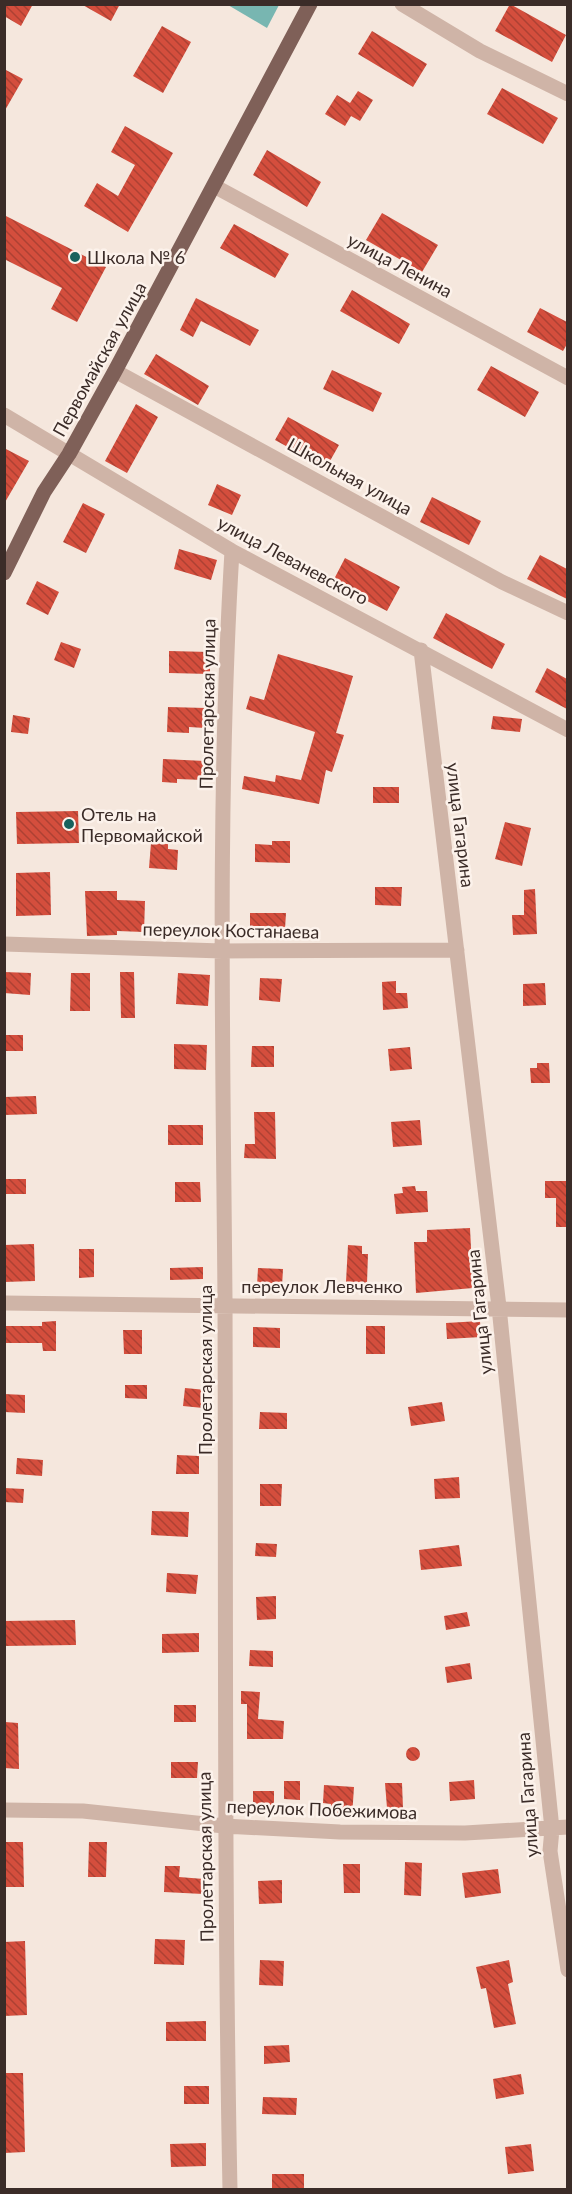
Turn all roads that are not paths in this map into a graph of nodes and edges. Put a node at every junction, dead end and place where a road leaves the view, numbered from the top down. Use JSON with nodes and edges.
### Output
{"nodes":[{"id":1,"x":310,"y":4,"type":"edge"},
{"id":2,"x":402,"y":4,"type":"edge"},
{"id":3,"x":567,"y":94,"type":"edge"},
{"id":4,"x":214,"y":186,"type":"junction"},
{"id":5,"x":115,"y":371,"type":"junction"},
{"id":6,"x":567,"y":378,"type":"edge"},
{"id":7,"x":4,"y":415,"type":"edge"},
{"id":8,"x":69,"y":454,"type":"junction"},
{"id":9,"x":232,"y":552,"type":"junction"},
{"id":10,"x":4,"y":573,"type":"edge"},
{"id":11,"x":567,"y":613,"type":"edge"},
{"id":12,"x":421,"y":650,"type":"junction"},
{"id":13,"x":567,"y":730,"type":"edge"},
{"id":14,"x":4,"y":944,"type":"edge"},
{"id":15,"x":457,"y":950,"type":"junction"},
{"id":16,"x":222,"y":951,"type":"junction"},
{"id":17,"x":4,"y":1304,"type":"edge"},
{"id":18,"x":225,"y":1305,"type":"junction"},
{"id":19,"x":499,"y":1308,"type":"junction"},
{"id":20,"x":567,"y":1310,"type":"edge"},
{"id":21,"x":4,"y":1810,"type":"edge"},
{"id":22,"x":224,"y":1826,"type":"junction"},
{"id":23,"x":560,"y":1828,"type":"edge"},
{"id":24,"x":567,"y":1970,"type":"edge"},
{"id":25,"x":231,"y":2190,"type":"edge"}],
"edges":[{"from":1,"to":4,"type":"main road","name":"Первомайская улица"},
{"from":2,"to":3,"type":"street"},
{"from":4,"to":5,"type":"main road","name":"Первомайская улица"},
{"from":4,"to":6,"type":"street","name":"улица Ленина"},
{"from":5,"to":8,"type":"main road","name":"Первомайская улица"},
{"from":5,"to":11,"type":"street","name":"Школьная улица"},
{"from":7,"to":8,"type":"street","name":"улица Леваневского"},
{"from":8,"to":9,"type":"street","name":"улица Леваневского"},
{"from":8,"to":10,"type":"main road","name":"Первомайская улица"},
{"from":9,"to":12,"type":"street","name":"улица Леваневского"},
{"from":9,"to":16,"type":"street","name":"Пролетарская улица"},
{"from":12,"to":13,"type":"street","name":"улица Леваневского"},
{"from":12,"to":15,"type":"street","name":"улица Гагарина"},
{"from":14,"to":16,"type":"street","name":"переулок Костанаева"},
{"from":15,"to":16,"type":"street","name":"переулок Костанаева"},
{"from":15,"to":19,"type":"street","name":"улица Гагарина"},
{"from":16,"to":18,"type":"street","name":"Пролетарская улица"},
{"from":17,"to":18,"type":"street","name":"переулок Левченко"},
{"from":18,"to":19,"type":"street","name":"переулок Левченко"},
{"from":18,"to":22,"type":"street","name":"Пролетарская улица"},
{"from":19,"to":20,"type":"street","name":"переулок Левченко"},
{"from":19,"to":23,"type":"street","name":"улица Гагарина"},
{"from":21,"to":22,"type":"street","name":"переулок Побежимова"},
{"from":22,"to":23,"type":"street","name":"переулок Побежимова"},
{"from":22,"to":25,"type":"street","name":"Пролетарская улица"},
{"from":23,"to":24,"type":"street","name":"улица Гагарина"}]}
